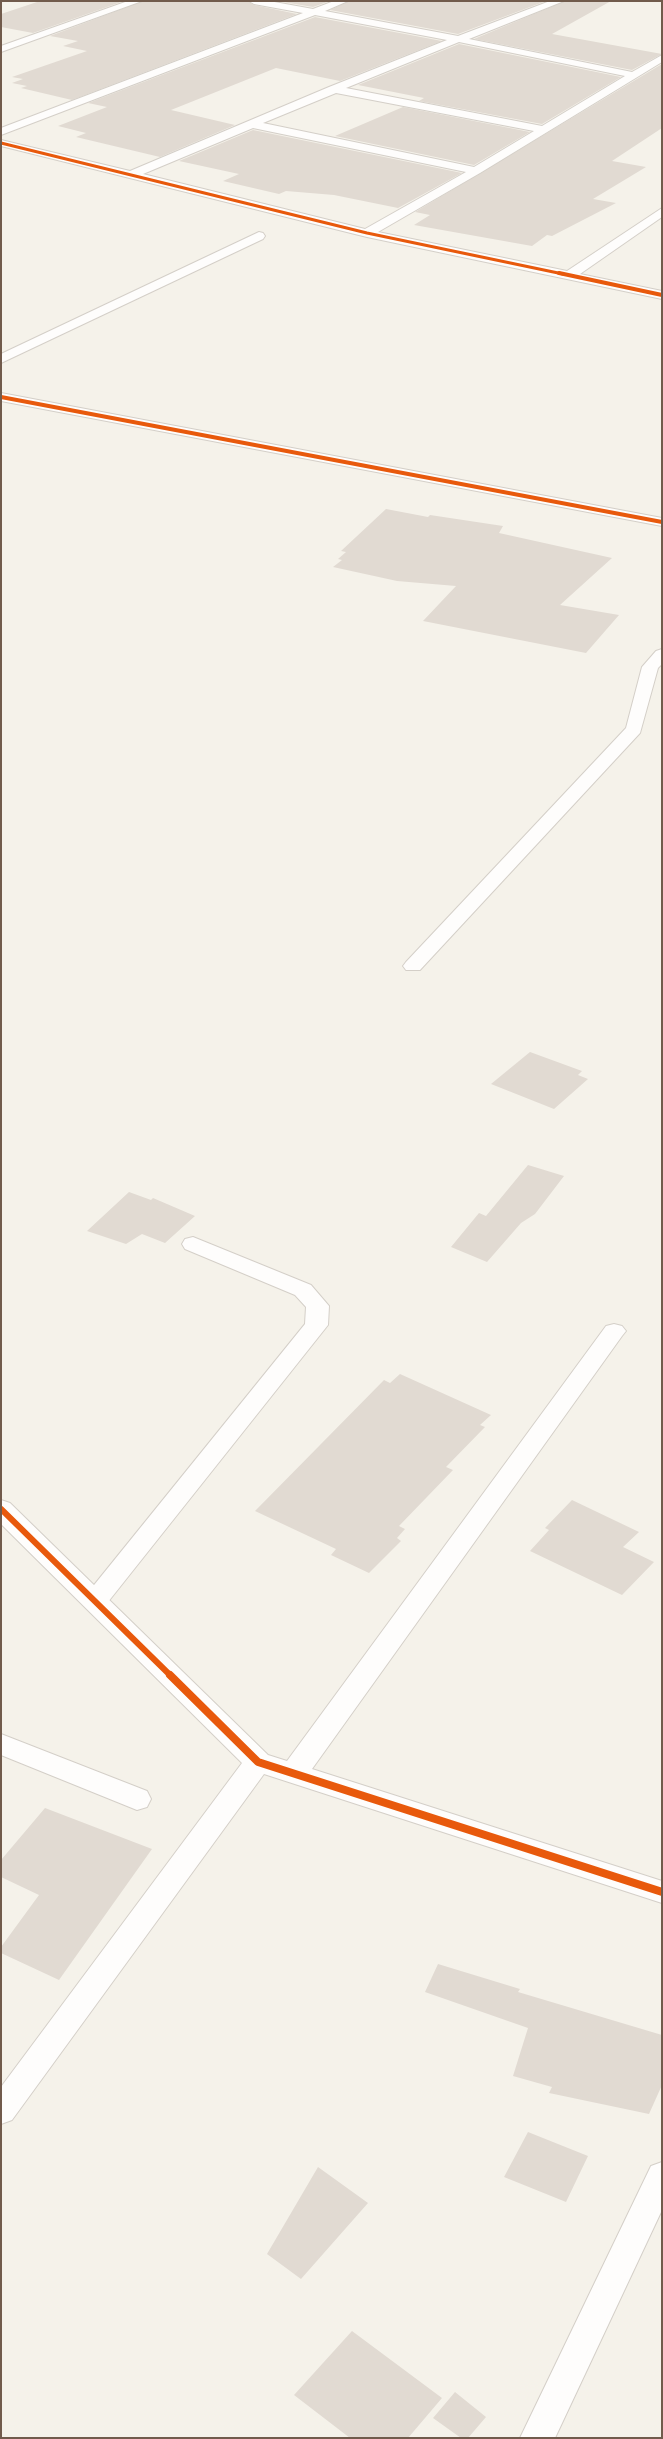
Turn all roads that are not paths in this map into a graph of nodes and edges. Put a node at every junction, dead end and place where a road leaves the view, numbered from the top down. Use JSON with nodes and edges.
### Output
{"nodes":[{"id":1,"x":137,"y":1,"type":"edge"},
{"id":2,"x":254,"y":1,"type":"edge"},
{"id":3,"x":343,"y":1,"type":"edge"},
{"id":4,"x":558,"y":1,"type":"edge"},
{"id":5,"x":313,"y":12,"type":"junction"},
{"id":6,"x":457,"y":39,"type":"junction"},
{"id":7,"x":1,"y":49,"type":"edge"},
{"id":8,"x":662,"y":58,"type":"edge"},
{"id":9,"x":633,"y":75,"type":"junction"},
{"id":10,"x":333,"y":90,"type":"junction"},
{"id":11,"x":251,"y":124,"type":"junction"},
{"id":12,"x":544,"y":130,"type":"junction"},
{"id":13,"x":1,"y":132,"type":"edge"},
{"id":14,"x":1,"y":143,"type":"edge"},
{"id":15,"x":476,"y":171,"type":"junction"},
{"id":16,"x":134,"y":174,"type":"junction"},
{"id":17,"x":662,"y":212,"type":"edge"},
{"id":18,"x":367,"y":233,"type":"junction"},
{"id":19,"x":259,"y":236,"type":"dead end"},
{"id":20,"x":570,"y":275,"type":"junction"},
{"id":21,"x":662,"y":295,"type":"edge"},
{"id":22,"x":1,"y":359,"type":"edge"},
{"id":23,"x":1,"y":396,"type":"edge"},
{"id":24,"x":662,"y":522,"type":"edge"},
{"id":25,"x":662,"y":654,"type":"edge"},
{"id":26,"x":413,"y":966,"type":"dead end"},
{"id":27,"x":193,"y":1244,"type":"dead end"},
{"id":28,"x":614,"y":1331,"type":"dead end"},
{"id":29,"x":1,"y":1509,"type":"edge"},
{"id":30,"x":95,"y":1601,"type":"junction"},
{"id":31,"x":1,"y":1744,"type":"edge"},
{"id":32,"x":258,"y":1762,"type":"junction"},
{"id":33,"x":293,"y":1774,"type":"junction"},
{"id":34,"x":137,"y":1799,"type":"dead end"},
{"id":35,"x":662,"y":1892,"type":"edge"},
{"id":36,"x":1,"y":2111,"type":"edge"},
{"id":37,"x":662,"y":2176,"type":"edge"},
{"id":38,"x":537,"y":2438,"type":"edge"}],
"edges":[{"from":1,"to":7,"type":"street"},
{"from":2,"to":5,"type":"street"},
{"from":3,"to":5,"type":"street"},
{"from":4,"to":6,"type":"street"},
{"from":5,"to":6,"type":"street"},
{"from":5,"to":13,"type":"street"},
{"from":6,"to":9,"type":"street"},
{"from":6,"to":10,"type":"street"},
{"from":8,"to":9,"type":"street"},
{"from":9,"to":12,"type":"street"},
{"from":10,"to":11,"type":"street"},
{"from":10,"to":12,"type":"street"},
{"from":11,"to":15,"type":"street"},
{"from":11,"to":16,"type":"street"},
{"from":12,"to":15,"type":"street"},
{"from":14,"to":16,"type":"street"},
{"from":15,"to":18,"type":"street"},
{"from":16,"to":18,"type":"street"},
{"from":17,"to":20,"type":"street"},
{"from":18,"to":20,"type":"street"},
{"from":19,"to":22,"type":"street"},
{"from":20,"to":21,"type":"street"},
{"from":23,"to":24,"type":"street"},
{"from":25,"to":26,"type":"street"},
{"from":27,"to":30,"type":"street"},
{"from":28,"to":33,"type":"street"},
{"from":29,"to":30,"type":"street"},
{"from":30,"to":32,"type":"street"},
{"from":31,"to":34,"type":"street"},
{"from":32,"to":33,"type":"street"},
{"from":32,"to":36,"type":"street"},
{"from":33,"to":35,"type":"street"},
{"from":37,"to":38,"type":"street"}]}
